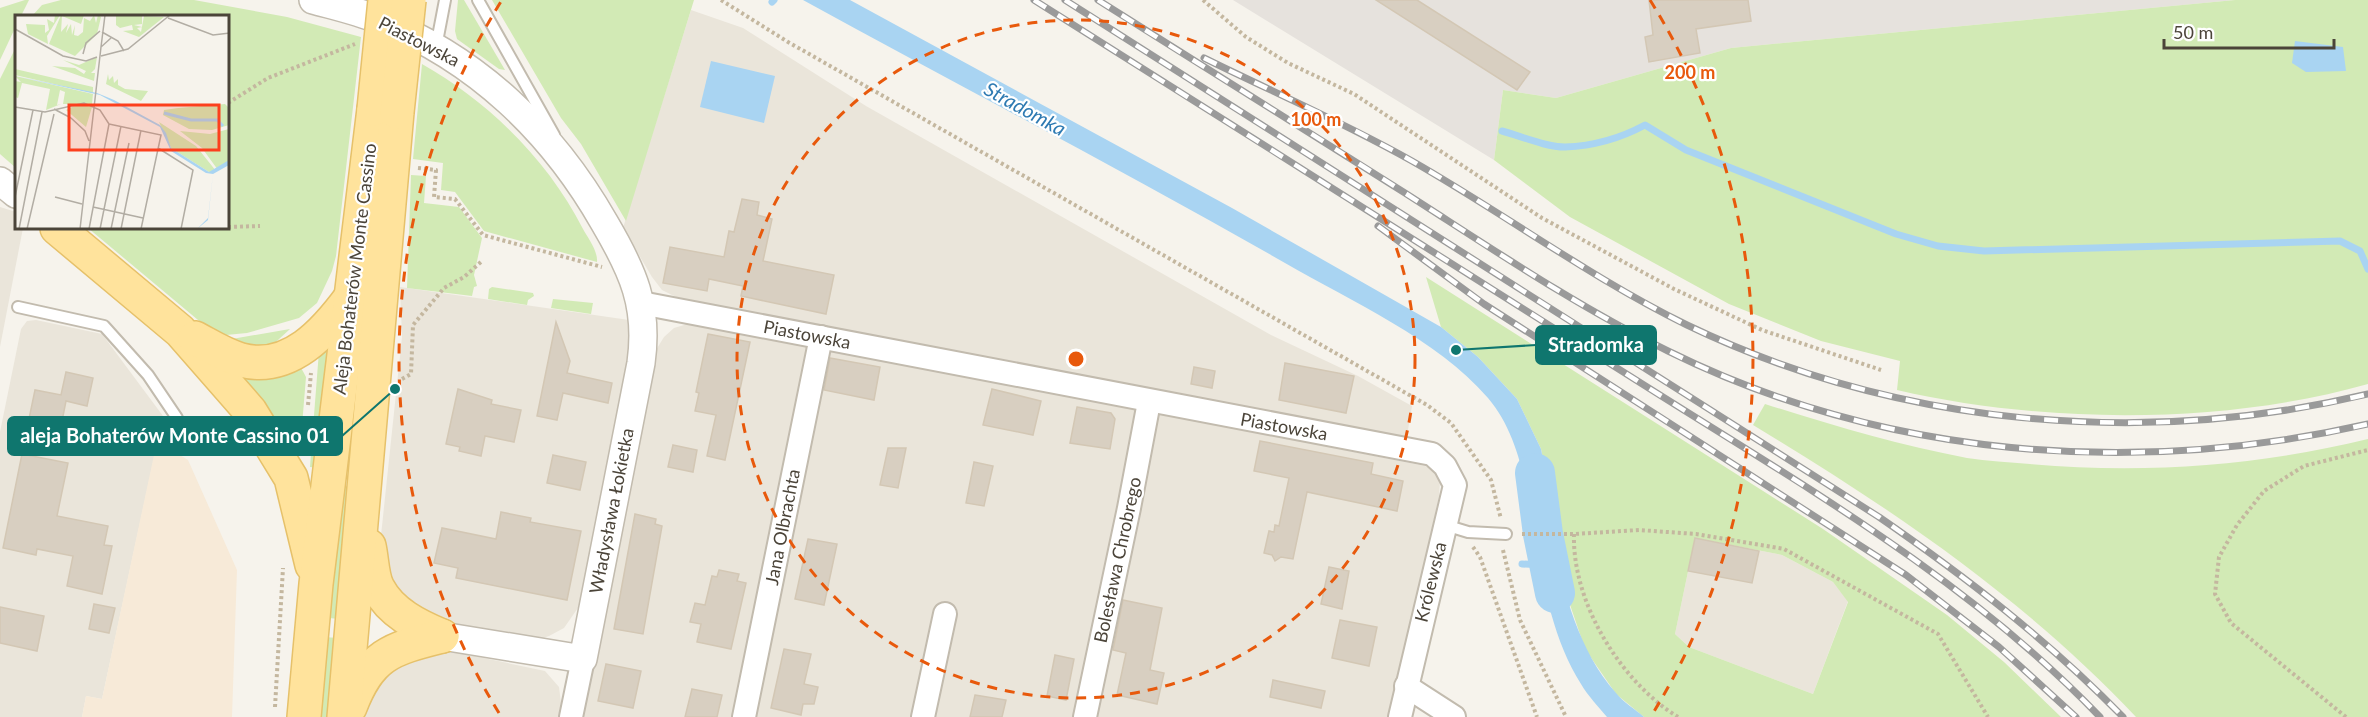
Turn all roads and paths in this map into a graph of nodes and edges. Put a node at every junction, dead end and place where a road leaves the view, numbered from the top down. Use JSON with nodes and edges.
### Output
{"nodes":[{"id":1,"x":313,"y":0,"type":"edge"},
{"id":2,"x":385,"y":0,"type":"edge"},
{"id":3,"x":409,"y":0,"type":"edge"},
{"id":4,"x":446,"y":0,"type":"edge"},
{"id":5,"x":478,"y":0,"type":"edge"},
{"id":6,"x":721,"y":0,"type":"edge"},
{"id":7,"x":1203,"y":0,"type":"edge"},
{"id":8,"x":361,"y":42,"type":"dead end"},
{"id":9,"x":436,"y":48,"type":"junction"},
{"id":10,"x":230,"y":102,"type":"edge"},
{"id":11,"x":386,"y":110,"type":"junction"},
{"id":12,"x":567,"y":162,"type":"junction"},
{"id":13,"x":429,"y":169,"type":"dead end"},
{"id":14,"x":0,"y":181,"type":"edge"},
{"id":15,"x":15,"y":193,"type":"edge"},
{"id":16,"x":260,"y":226,"type":"dead end"},
{"id":17,"x":230,"y":227,"type":"edge"},
{"id":18,"x":59,"y":230,"type":"edge"},
{"id":19,"x":482,"y":261,"type":"dead end"},
{"id":20,"x":607,"y":269,"type":"dead end"},
{"id":21,"x":351,"y":297,"type":"junction"},
{"id":22,"x":641,"y":303,"type":"junction"},
{"id":23,"x":18,"y":307,"type":"dead end"},
{"id":24,"x":180,"y":331,"type":"junction"},
{"id":25,"x":821,"y":337,"type":"junction"},
{"id":26,"x":1881,"y":370,"type":"dead end"},
{"id":27,"x":402,"y":379,"type":"dead end"},
{"id":28,"x":1149,"y":402,"type":"junction"},
{"id":29,"x":172,"y":446,"type":"dead end"},
{"id":30,"x":2368,"y":450,"type":"edge"},
{"id":31,"x":1432,"y":454,"type":"joint"},
{"id":32,"x":362,"y":513,"type":"junction"},
{"id":33,"x":1444,"y":530,"type":"junction"},
{"id":34,"x":1504,"y":534,"type":"junction"},
{"id":35,"x":1574,"y":534,"type":"junction"},
{"id":36,"x":284,"y":560,"type":"dead end"},
{"id":37,"x":316,"y":584,"type":"junction"},
{"id":38,"x":945,"y":614,"type":"dead end"},
{"id":39,"x":442,"y":636,"type":"junction"},
{"id":40,"x":583,"y":659,"type":"junction"},
{"id":41,"x":1406,"y":686,"type":"junction"},
{"id":42,"x":275,"y":717,"type":"edge"},
{"id":43,"x":304,"y":717,"type":"edge"},
{"id":44,"x":345,"y":717,"type":"edge"},
{"id":45,"x":571,"y":717,"type":"edge"},
{"id":46,"x":744,"y":717,"type":"edge"},
{"id":47,"x":923,"y":717,"type":"edge"},
{"id":48,"x":1084,"y":717,"type":"edge"},
{"id":49,"x":1400,"y":717,"type":"edge"},
{"id":50,"x":1454,"y":717,"type":"edge"},
{"id":51,"x":1537,"y":717,"type":"edge"},
{"id":52,"x":1566,"y":717,"type":"edge"},
{"id":53,"x":1678,"y":717,"type":"edge"},
{"id":54,"x":1988,"y":717,"type":"edge"},
{"id":55,"x":2346,"y":717,"type":"edge"}],
"edges":[{"from":1,"to":9,"type":"street","name":"Piastowska"},
{"from":2,"to":11,"type":"main road","name":"Aleja Bohaterów Monte Cassino","bridge":true},
{"from":3,"to":11,"type":"main road","name":"Aleja Bohaterów Monte Cassino","bridge":true},
{"from":4,"to":9,"type":"lane"},
{"from":5,"to":12,"type":"lane"},
{"from":6,"to":34,"type":"path"},
{"from":7,"to":26,"type":"path"},
{"from":8,"to":10,"type":"path"},
{"from":9,"to":12,"type":"street","name":"Piastowska"},
{"from":11,"to":21,"type":"main road","name":"Aleja Bohaterów Monte Cassino"},
{"from":11,"to":32,"type":"main road","name":"Aleja Bohaterów Monte Cassino"},
{"from":12,"to":22,"type":"street","name":"Piastowska"},
{"from":13,"to":20,"type":"path"},
{"from":14,"to":15,"type":"street"},
{"from":16,"to":17,"type":"path"},
{"from":18,"to":24,"type":"main road"},
{"from":19,"to":27,"type":"path"},
{"from":21,"to":24,"type":"main road"},
{"from":21,"to":37,"type":"main road","name":"Aleja Bohaterów Monte Cassino"},
{"from":22,"to":25,"type":"street","name":"Piastowska"},
{"from":22,"to":40,"type":"street","name":"Władysława Łokietka"},
{"from":23,"to":29,"type":"lane"},
{"from":24,"to":37,"type":"main road"},
{"from":25,"to":28,"type":"street","name":"Piastowska"},
{"from":25,"to":46,"type":"street","name":"Jana Olbrachta"},
{"from":28,"to":31,"type":"street","name":"Piastowska"},
{"from":28,"to":48,"type":"street","name":"Bolesława Chrobrego"},
{"from":30,"to":55,"type":"path"},
{"from":31,"to":33,"type":"street","name":"Królewska"},
{"from":32,"to":39,"type":"main road"},
{"from":32,"to":44,"type":"main road","name":"Aleja Bohaterów Monte Cassino"},
{"from":33,"to":34,"type":"lane"},
{"from":33,"to":41,"type":"street","name":"Królewska"},
{"from":33,"to":51,"type":"path"},
{"from":34,"to":35,"type":"path"},
{"from":34,"to":52,"type":"path"},
{"from":35,"to":53,"type":"path"},
{"from":35,"to":54,"type":"path"},
{"from":36,"to":42,"type":"path"},
{"from":37,"to":43,"type":"main road","name":"Aleja Bohaterów Monte Cassino"},
{"from":38,"to":47,"type":"street"},
{"from":39,"to":40,"type":"street"},
{"from":39,"to":44,"type":"main road"},
{"from":40,"to":45,"type":"street","name":"Władysława Łokietka"},
{"from":41,"to":49,"type":"street","name":"Królewska"},
{"from":41,"to":50,"type":"street"}]}
